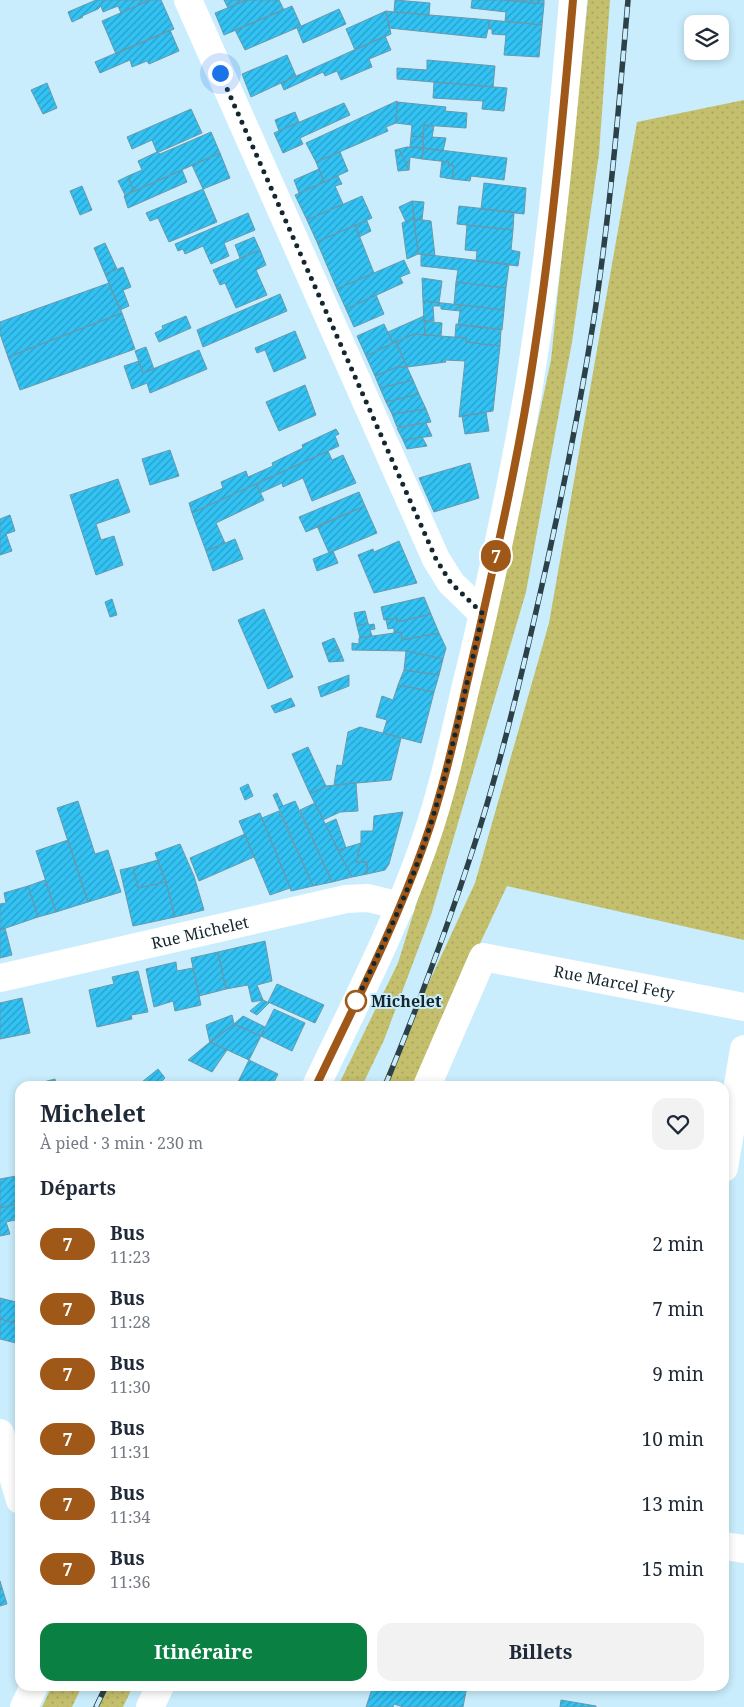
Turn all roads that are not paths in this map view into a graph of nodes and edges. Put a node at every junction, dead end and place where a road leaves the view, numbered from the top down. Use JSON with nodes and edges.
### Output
{"nodes":[{"id":1,"x":188,"y":0,"type":"edge"},
{"id":2,"x":573,"y":0,"type":"edge"},
{"id":3,"x":483,"y":614,"type":"junction"},
{"id":4,"x":401,"y":906,"type":"junction"},
{"id":5,"x":0,"y":978,"type":"edge"},
{"id":6,"x":744,"y":1006,"type":"edge"},
{"id":7,"x":744,"y":1049,"type":"edge"},
{"id":8,"x":318,"y":1081,"type":"edge"},
{"id":9,"x":429,"y":1081,"type":"edge"},
{"id":10,"x":729,"y":1138,"type":"edge"},
{"id":11,"x":0,"y":1432,"type":"edge"},
{"id":12,"x":15,"y":1483,"type":"edge"},
{"id":13,"x":729,"y":1547,"type":"edge"},
{"id":14,"x":744,"y":1549,"type":"edge"},
{"id":15,"x":32,"y":1691,"type":"edge"},
{"id":16,"x":158,"y":1691,"type":"edge"},
{"id":17,"x":24,"y":1707,"type":"edge"},
{"id":18,"x":150,"y":1707,"type":"edge"}],
"edges":[{"from":1,"to":3,"type":"street"},
{"from":2,"to":3,"type":"street"},
{"from":3,"to":4,"type":"street"},
{"from":4,"to":5,"type":"street","name":"Rue Michelet"},
{"from":4,"to":8,"type":"street"},
{"from":6,"to":9,"type":"street","name":"Rue Marcel Fety"},
{"from":7,"to":10,"type":"street"},
{"from":11,"to":12,"type":"street"},
{"from":13,"to":14,"type":"street"},
{"from":15,"to":17,"type":"street"},
{"from":16,"to":18,"type":"street"}]}
